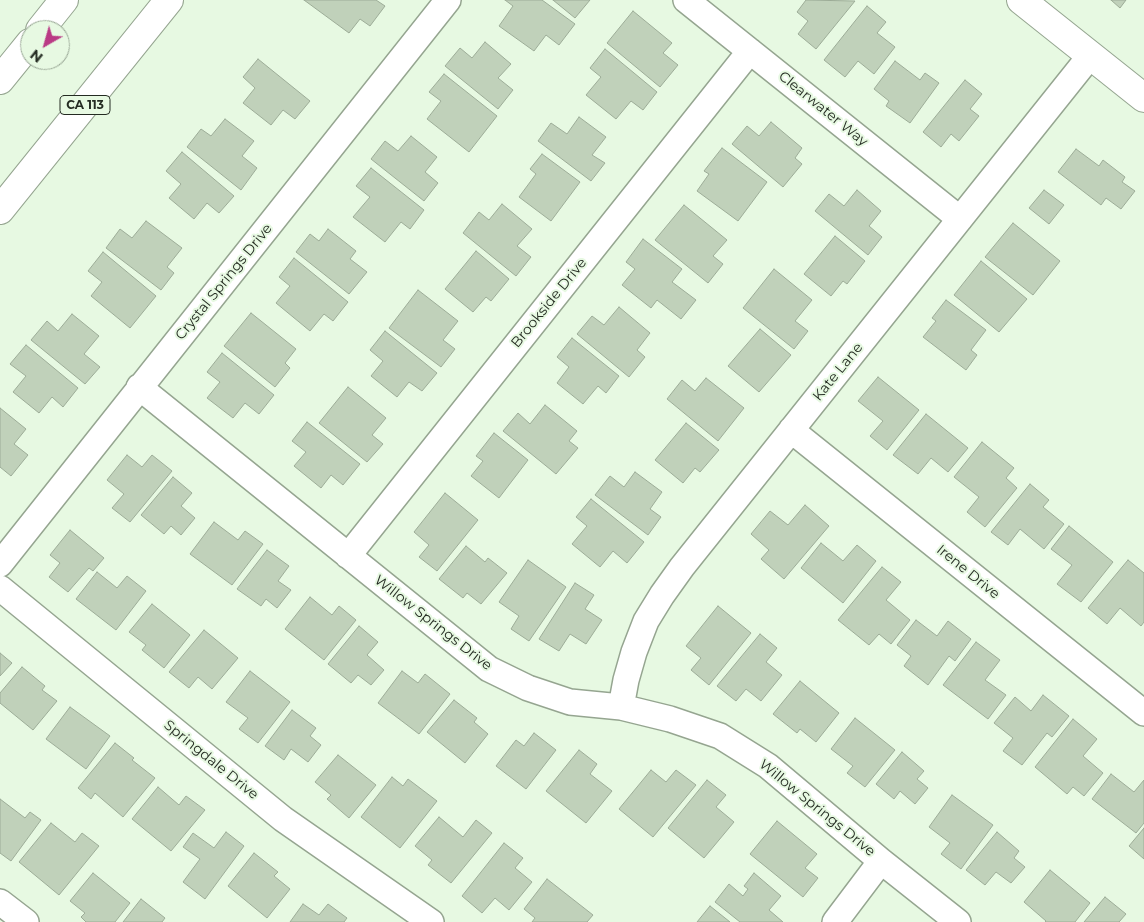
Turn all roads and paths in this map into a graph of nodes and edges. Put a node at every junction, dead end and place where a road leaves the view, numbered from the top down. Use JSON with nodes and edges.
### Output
{"nodes":[{"id":1,"x":64,"y":0,"type":"edge"},
{"id":2,"x":169,"y":0,"type":"edge"},
{"id":3,"x":448,"y":0,"type":"edge"},
{"id":4,"x":686,"y":0,"type":"edge"},
{"id":5,"x":1020,"y":0,"type":"edge"},
{"id":6,"x":48,"y":20,"type":"edge"},
{"id":7,"x":750,"y":51,"type":"junction"},
{"id":8,"x":20,"y":55,"type":"edge"},
{"id":9,"x":1090,"y":56,"type":"junction"},
{"id":10,"x":0,"y":80,"type":"edge"},
{"id":11,"x":1144,"y":98,"type":"edge"},
{"id":12,"x":0,"y":210,"type":"edge"},
{"id":13,"x":960,"y":219,"type":"junction"},
{"id":14,"x":139,"y":388,"type":"junction"},
{"id":15,"x":791,"y":430,"type":"junction"},
{"id":16,"x":348,"y":556,"type":"junction"},
{"id":17,"x":0,"y":564,"type":"edge"},
{"id":18,"x":0,"y":588,"type":"edge"},
{"id":19,"x":622,"y":707,"type":"junction"},
{"id":20,"x":1144,"y":713,"type":"edge"},
{"id":21,"x":881,"y":861,"type":"junction"},
{"id":22,"x":0,"y":902,"type":"edge"},
{"id":23,"x":26,"y":922,"type":"edge"},
{"id":24,"x":431,"y":922,"type":"edge"},
{"id":25,"x":835,"y":922,"type":"edge"},
{"id":26,"x":958,"y":922,"type":"edge"}],
"edges":[{"from":1,"to":6,"type":"main road"},
{"from":2,"to":12,"type":"main road","number":"CA 113"},
{"from":3,"to":14,"type":"street","name":"Crystal Springs Drive"},
{"from":4,"to":7,"type":"street","name":"Clearwater Way"},
{"from":5,"to":9,"type":"main road"},
{"from":7,"to":13,"type":"street","name":"Clearwater Way"},
{"from":7,"to":16,"type":"street","name":"Brookside Drive"},
{"from":8,"to":10,"type":"main road"},
{"from":9,"to":11,"type":"main road"},
{"from":9,"to":13,"type":"street","name":"Kate Lane"},
{"from":13,"to":15,"type":"street","name":"Kate Lane"},
{"from":14,"to":16,"type":"street","name":"Willow Springs Drive"},
{"from":14,"to":17,"type":"street","name":"Crystal Springs Drive"},
{"from":15,"to":19,"type":"street","name":"Kate Lane"},
{"from":15,"to":20,"type":"street","name":"Irene Drive"},
{"from":16,"to":19,"type":"street","name":"Willow Springs Drive"},
{"from":18,"to":24,"type":"street","name":"Springdale Drive"},
{"from":19,"to":21,"type":"street","name":"Willow Springs Drive"},
{"from":21,"to":25,"type":"street"},
{"from":21,"to":26,"type":"street","name":"Willow Springs Drive"},
{"from":22,"to":23,"type":"street"}]}
